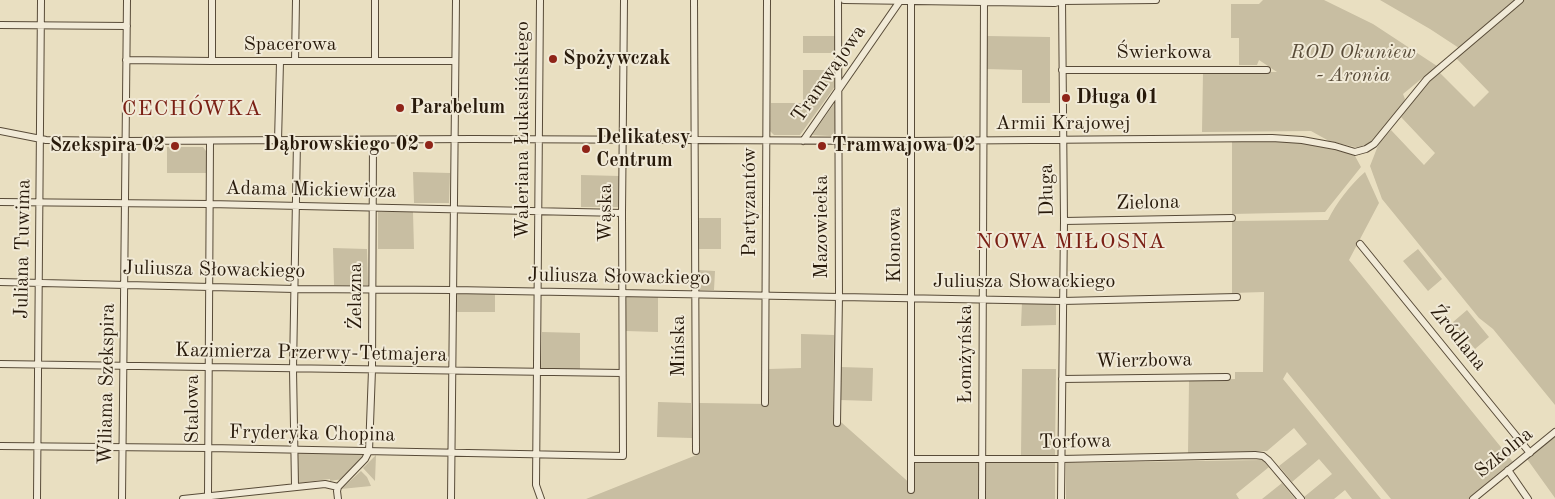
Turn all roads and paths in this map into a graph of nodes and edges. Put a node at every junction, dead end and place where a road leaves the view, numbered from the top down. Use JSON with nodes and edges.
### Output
{"nodes":[{"id":1,"x":41,"y":0,"type":"edge"},
{"id":2,"x":127,"y":0,"type":"edge"},
{"id":3,"x":212,"y":0,"type":"edge"},
{"id":4,"x":296,"y":0,"type":"edge"},
{"id":5,"x":375,"y":0,"type":"edge"},
{"id":6,"x":456,"y":0,"type":"edge"},
{"id":7,"x":540,"y":0,"type":"edge"},
{"id":8,"x":624,"y":0,"type":"edge"},
{"id":9,"x":694,"y":0,"type":"edge"},
{"id":10,"x":767,"y":0,"type":"edge"},
{"id":11,"x":838,"y":0,"type":"edge"},
{"id":12,"x":844,"y":0,"type":"edge"},
{"id":13,"x":911,"y":0,"type":"edge"},
{"id":14,"x":1062,"y":0,"type":"edge"},
{"id":15,"x":1156,"y":0,"type":"edge"},
{"id":16,"x":1520,"y":0,"type":"edge"},
{"id":17,"x":900,"y":1,"type":"edge"},
{"id":18,"x":984,"y":1,"type":"edge"},
{"id":19,"x":0,"y":25,"type":"edge"},
{"id":20,"x":41,"y":25,"type":"junction"},
{"id":21,"x":126,"y":26,"type":"junction"},
{"id":22,"x":126,"y":60,"type":"junction"},
{"id":23,"x":212,"y":61,"type":"junction"},
{"id":24,"x":295,"y":61,"type":"junction"},
{"id":25,"x":375,"y":61,"type":"junction"},
{"id":26,"x":454,"y":61,"type":"junction"},
{"id":27,"x":280,"y":62,"type":"junction"},
{"id":28,"x":1062,"y":70,"type":"junction"},
{"id":29,"x":1267,"y":70,"type":"dead end"},
{"id":30,"x":839,"y":88,"type":"junction"},
{"id":31,"x":0,"y":131,"type":"edge"},
{"id":32,"x":40,"y":139,"type":"junction"},
{"id":33,"x":454,"y":139,"type":"junction"},
{"id":34,"x":372,"y":140,"type":"junction"},
{"id":35,"x":538,"y":140,"type":"junction"},
{"id":36,"x":623,"y":140,"type":"junction"},
{"id":37,"x":1062,"y":140,"type":"junction"},
{"id":38,"x":125,"y":141,"type":"junction"},
{"id":39,"x":210,"y":141,"type":"junction"},
{"id":40,"x":278,"y":141,"type":"junction"},
{"id":41,"x":297,"y":141,"type":"junction"},
{"id":42,"x":695,"y":141,"type":"junction"},
{"id":43,"x":767,"y":141,"type":"junction"},
{"id":44,"x":803,"y":141,"type":"junction"},
{"id":45,"x":839,"y":141,"type":"junction"},
{"id":46,"x":911,"y":141,"type":"junction"},
{"id":47,"x":982,"y":141,"type":"junction"},
{"id":48,"x":0,"y":202,"type":"edge"},
{"id":49,"x":40,"y":203,"type":"junction"},
{"id":50,"x":126,"y":204,"type":"junction"},
{"id":51,"x":209,"y":204,"type":"junction"},
{"id":52,"x":296,"y":207,"type":"junction"},
{"id":53,"x":372,"y":208,"type":"junction"},
{"id":54,"x":454,"y":209,"type":"junction"},
{"id":55,"x":539,"y":210,"type":"junction"},
{"id":56,"x":622,"y":213,"type":"junction"},
{"id":57,"x":1232,"y":218,"type":"dead end"},
{"id":58,"x":1064,"y":221,"type":"junction"},
{"id":59,"x":1360,"y":244,"type":"dead end"},
{"id":60,"x":0,"y":282,"type":"edge"},
{"id":61,"x":38,"y":283,"type":"junction"},
{"id":62,"x":125,"y":285,"type":"junction"},
{"id":63,"x":209,"y":286,"type":"junction"},
{"id":64,"x":295,"y":289,"type":"junction"},
{"id":65,"x":372,"y":289,"type":"junction"},
{"id":66,"x":453,"y":290,"type":"junction"},
{"id":67,"x":538,"y":292,"type":"junction"},
{"id":68,"x":622,"y":293,"type":"junction"},
{"id":69,"x":694,"y":294,"type":"junction"},
{"id":70,"x":766,"y":294,"type":"junction"},
{"id":71,"x":839,"y":296,"type":"junction"},
{"id":72,"x":1238,"y":296,"type":"dead end"},
{"id":73,"x":911,"y":297,"type":"junction"},
{"id":74,"x":982,"y":299,"type":"junction"},
{"id":75,"x":1062,"y":301,"type":"junction"},
{"id":76,"x":0,"y":364,"type":"edge"},
{"id":77,"x":38,"y":364,"type":"junction"},
{"id":78,"x":124,"y":366,"type":"junction"},
{"id":79,"x":209,"y":368,"type":"junction"},
{"id":80,"x":293,"y":369,"type":"junction"},
{"id":81,"x":372,"y":370,"type":"junction"},
{"id":82,"x":453,"y":371,"type":"junction"},
{"id":83,"x":538,"y":372,"type":"junction"},
{"id":84,"x":622,"y":373,"type":"junction"},
{"id":85,"x":1227,"y":376,"type":"dead end"},
{"id":86,"x":1062,"y":379,"type":"junction"},
{"id":87,"x":765,"y":403,"type":"dead end"},
{"id":88,"x":837,"y":423,"type":"dead end"},
{"id":89,"x":1555,"y":432,"type":"edge"},
{"id":90,"x":0,"y":446,"type":"edge"},
{"id":91,"x":37,"y":446,"type":"junction"},
{"id":92,"x":123,"y":447,"type":"junction"},
{"id":93,"x":209,"y":448,"type":"junction"},
{"id":94,"x":293,"y":450,"type":"junction"},
{"id":95,"x":369,"y":451,"type":"junction"},
{"id":96,"x":696,"y":451,"type":"dead end"},
{"id":97,"x":1530,"y":453,"type":"junction"},
{"id":98,"x":451,"y":454,"type":"junction"},
{"id":99,"x":537,"y":454,"type":"junction"},
{"id":100,"x":623,"y":456,"type":"joint"},
{"id":101,"x":911,"y":459,"type":"junction"},
{"id":102,"x":982,"y":459,"type":"junction"},
{"id":103,"x":1061,"y":459,"type":"junction"},
{"id":104,"x":1508,"y":470,"type":"junction"},
{"id":105,"x":295,"y":486,"type":"junction"},
{"id":106,"x":338,"y":487,"type":"junction"},
{"id":107,"x":911,"y":490,"type":"dead end"},
{"id":108,"x":208,"y":496,"type":"junction"},
{"id":109,"x":37,"y":499,"type":"edge"},
{"id":110,"x":122,"y":499,"type":"edge"},
{"id":111,"x":183,"y":499,"type":"edge"},
{"id":112,"x":338,"y":499,"type":"edge"},
{"id":113,"x":451,"y":499,"type":"edge"},
{"id":114,"x":542,"y":499,"type":"edge"},
{"id":115,"x":982,"y":499,"type":"edge"},
{"id":116,"x":1061,"y":499,"type":"edge"},
{"id":117,"x":1301,"y":499,"type":"edge"},
{"id":118,"x":1473,"y":499,"type":"edge"},
{"id":119,"x":1528,"y":499,"type":"edge"}],
"edges":[{"from":1,"to":20,"type":"street","name":"Juliana Tuwima"},
{"from":2,"to":21,"type":"street","name":"Wiliama Szekspira"},
{"from":3,"to":23,"type":"street"},
{"from":4,"to":24,"type":"street"},
{"from":5,"to":25,"type":"street"},
{"from":6,"to":26,"type":"street"},
{"from":7,"to":35,"type":"street","name":"Waleriana Łukasińskiego"},
{"from":8,"to":36,"type":"street","name":"Wąska"},
{"from":9,"to":42,"type":"street","name":"Mińska"},
{"from":10,"to":43,"type":"street","name":"Partyzantów"},
{"from":11,"to":30,"type":"street","name":"Mazowiecka"},
{"from":12,"to":17,"type":"street"},
{"from":13,"to":17,"type":"street"},
{"from":13,"to":18,"type":"street"},
{"from":13,"to":46,"type":"street","name":"Klonowa"},
{"from":14,"to":15,"type":"street"},
{"from":14,"to":18,"type":"street"},
{"from":14,"to":28,"type":"street","name":"Długa"},
{"from":16,"to":37,"type":"street","name":"Armii Krajowej"},
{"from":17,"to":30,"type":"street","name":"Tramwajowa"},
{"from":18,"to":47,"type":"street","name":"Łomżyńska"},
{"from":19,"to":20,"type":"street"},
{"from":20,"to":21,"type":"street"},
{"from":20,"to":32,"type":"street","name":"Juliana Tuwima"},
{"from":21,"to":22,"type":"street","name":"Wiliama Szekspira"},
{"from":22,"to":23,"type":"street","name":"Spacerowa"},
{"from":22,"to":38,"type":"street","name":"Wiliama Szekspira"},
{"from":23,"to":27,"type":"street","name":"Spacerowa"},
{"from":24,"to":25,"type":"street","name":"Spacerowa"},
{"from":24,"to":27,"type":"street","name":"Spacerowa"},
{"from":25,"to":26,"type":"street","name":"Spacerowa"},
{"from":26,"to":33,"type":"street"},
{"from":27,"to":40,"type":"street"},
{"from":28,"to":29,"type":"street","name":"Świerkowa"},
{"from":28,"to":37,"type":"street","name":"Długa"},
{"from":30,"to":44,"type":"street","name":"Tramwajowa"},
{"from":30,"to":45,"type":"street","name":"Mazowiecka"},
{"from":31,"to":32,"type":"street","name":"Armii Krajowej"},
{"from":32,"to":38,"type":"street","name":"Armii Krajowej"},
{"from":32,"to":49,"type":"street","name":"Juliana Tuwima"},
{"from":33,"to":34,"type":"street","name":"Armii Krajowej"},
{"from":33,"to":35,"type":"street","name":"Armii Krajowej"},
{"from":33,"to":54,"type":"street"},
{"from":34,"to":41,"type":"street","name":"Armii Krajowej"},
{"from":34,"to":53,"type":"street","name":"Żelazna"},
{"from":35,"to":36,"type":"street","name":"Armii Krajowej"},
{"from":35,"to":55,"type":"street","name":"Waleriana Łukasińskiego"},
{"from":36,"to":42,"type":"street","name":"Armii Krajowej"},
{"from":36,"to":56,"type":"street","name":"Wąska"},
{"from":37,"to":47,"type":"street","name":"Armii Krajowej"},
{"from":37,"to":58,"type":"street","name":"Długa"},
{"from":38,"to":39,"type":"street","name":"Armii Krajowej"},
{"from":38,"to":50,"type":"street","name":"Wiliama Szekspira"},
{"from":39,"to":40,"type":"street","name":"Armii Krajowej"},
{"from":39,"to":51,"type":"street","name":"Stalowa"},
{"from":40,"to":41,"type":"street","name":"Armii Krajowej"},
{"from":41,"to":52,"type":"street"},
{"from":42,"to":43,"type":"street","name":"Armii Krajowej"},
{"from":42,"to":69,"type":"street","name":"Mińska"},
{"from":43,"to":44,"type":"street","name":"Armii Krajowej"},
{"from":43,"to":70,"type":"street","name":"Partyzantów"},
{"from":44,"to":45,"type":"street","name":"Armii Krajowej"},
{"from":45,"to":46,"type":"street","name":"Armii Krajowej"},
{"from":45,"to":71,"type":"street","name":"Mazowiecka"},
{"from":46,"to":47,"type":"street","name":"Armii Krajowej"},
{"from":46,"to":73,"type":"street","name":"Klonowa"},
{"from":47,"to":74,"type":"street","name":"Łomżyńska"},
{"from":48,"to":49,"type":"street","name":"Adama Mickiewicza"},
{"from":49,"to":50,"type":"street","name":"Adama Mickiewicza"},
{"from":49,"to":61,"type":"street","name":"Juliana Tuwima"},
{"from":50,"to":51,"type":"street","name":"Adama Mickiewicza"},
{"from":50,"to":62,"type":"street","name":"Wiliama Szekspira"},
{"from":51,"to":52,"type":"street","name":"Adama Mickiewicza"},
{"from":51,"to":63,"type":"street","name":"Stalowa"},
{"from":52,"to":53,"type":"street","name":"Adama Mickiewicza"},
{"from":52,"to":64,"type":"street"},
{"from":53,"to":54,"type":"street","name":"Adama Mickiewicza"},
{"from":53,"to":65,"type":"street","name":"Żelazna"},
{"from":54,"to":55,"type":"street","name":"Adama Mickiewicza"},
{"from":54,"to":66,"type":"street"},
{"from":55,"to":56,"type":"street","name":"Adama Mickiewicza"},
{"from":55,"to":67,"type":"street","name":"Waleriana Łukasińskiego"},
{"from":56,"to":68,"type":"street","name":"Wąska"},
{"from":57,"to":58,"type":"street","name":"Zielona"},
{"from":58,"to":75,"type":"street","name":"Długa"},
{"from":59,"to":97,"type":"street","name":"Źródlana"},
{"from":60,"to":61,"type":"street","name":"Juliusza Słowackiego"},
{"from":61,"to":62,"type":"street","name":"Juliusza Słowackiego"},
{"from":61,"to":77,"type":"street","name":"Juliana Tuwima"},
{"from":62,"to":63,"type":"street","name":"Juliusza Słowackiego"},
{"from":62,"to":78,"type":"street","name":"Wiliama Szekspira"},
{"from":63,"to":64,"type":"street","name":"Juliusza Słowackiego"},
{"from":63,"to":79,"type":"street","name":"Stalowa"},
{"from":64,"to":65,"type":"street","name":"Juliusza Słowackiego"},
{"from":64,"to":80,"type":"street"},
{"from":65,"to":66,"type":"street","name":"Juliusza Słowackiego"},
{"from":65,"to":81,"type":"street","name":"Żelazna"},
{"from":66,"to":67,"type":"street","name":"Juliusza Słowackiego"},
{"from":66,"to":82,"type":"street"},
{"from":67,"to":68,"type":"street","name":"Juliusza Słowackiego"},
{"from":67,"to":83,"type":"street","name":"Waleriana Łukasińskiego"},
{"from":68,"to":69,"type":"street","name":"Juliusza Słowackiego"},
{"from":68,"to":84,"type":"street","name":"Wąska"},
{"from":69,"to":70,"type":"street","name":"Juliusza Słowackiego"},
{"from":69,"to":96,"type":"street","name":"Mińska"},
{"from":70,"to":71,"type":"street","name":"Juliusza Słowackiego"},
{"from":70,"to":87,"type":"street","name":"Partyzantów"},
{"from":71,"to":73,"type":"street","name":"Juliusza Słowackiego"},
{"from":71,"to":88,"type":"street","name":"Mazowiecka"},
{"from":72,"to":75,"type":"street","name":"Juliusza Słowackiego"},
{"from":73,"to":74,"type":"street","name":"Juliusza Słowackiego"},
{"from":73,"to":101,"type":"street","name":"Klonowa"},
{"from":74,"to":75,"type":"street","name":"Juliusza Słowackiego"},
{"from":74,"to":102,"type":"street","name":"Łomżyńska"},
{"from":75,"to":86,"type":"street","name":"Długa"},
{"from":76,"to":77,"type":"street","name":"Kazimierza Przerwy-Tetmajera"},
{"from":77,"to":78,"type":"street","name":"Kazimierza Przerwy-Tetmajera"},
{"from":77,"to":91,"type":"street","name":"Juliana Tuwima"},
{"from":78,"to":79,"type":"street","name":"Kazimierza Przerwy-Tetmajera"},
{"from":78,"to":92,"type":"street","name":"Wiliama Szekspira"},
{"from":79,"to":80,"type":"street","name":"Kazimierza Przerwy-Tetmajera"},
{"from":79,"to":93,"type":"street","name":"Stalowa"},
{"from":80,"to":81,"type":"street","name":"Kazimierza Przerwy-Tetmajera"},
{"from":80,"to":94,"type":"street"},
{"from":81,"to":82,"type":"street","name":"Kazimierza Przerwy-Tetmajera"},
{"from":81,"to":95,"type":"street","name":"Żelazna"},
{"from":82,"to":83,"type":"street","name":"Kazimierza Przerwy-Tetmajera"},
{"from":82,"to":98,"type":"street"},
{"from":83,"to":84,"type":"street","name":"Kazimierza Przerwy-Tetmajera"},
{"from":83,"to":99,"type":"street","name":"Waleriana Łukasińskiego"},
{"from":84,"to":100,"type":"street","name":"Wąska"},
{"from":85,"to":86,"type":"street","name":"Wierzbowa"},
{"from":86,"to":103,"type":"street","name":"Długa"},
{"from":89,"to":97,"type":"street","name":"Szkolna"},
{"from":90,"to":91,"type":"street","name":"Fryderyka Chopina"},
{"from":91,"to":92,"type":"street","name":"Fryderyka Chopina"},
{"from":91,"to":109,"type":"street","name":"Juliana Tuwima"},
{"from":92,"to":93,"type":"street","name":"Fryderyka Chopina"},
{"from":92,"to":110,"type":"street","name":"Wiliama Szekspira"},
{"from":93,"to":94,"type":"street","name":"Fryderyka Chopina"},
{"from":93,"to":108,"type":"street","name":"Stalowa"},
{"from":94,"to":95,"type":"street","name":"Fryderyka Chopina"},
{"from":94,"to":105,"type":"street"},
{"from":95,"to":98,"type":"street","name":"Fryderyka Chopina"},
{"from":95,"to":106,"type":"street"},
{"from":97,"to":104,"type":"street","name":"Szkolna"},
{"from":98,"to":99,"type":"street","name":"Fryderyka Chopina"},
{"from":98,"to":113,"type":"street"},
{"from":99,"to":100,"type":"street","name":"Fryderyka Chopina"},
{"from":99,"to":114,"type":"street","name":"Waleriana Łukasińskiego"},
{"from":101,"to":102,"type":"street","name":"Torfowa"},
{"from":101,"to":107,"type":"street","name":"Klonowa"},
{"from":102,"to":103,"type":"street","name":"Torfowa"},
{"from":102,"to":115,"type":"street","name":"Łomżyńska"},
{"from":103,"to":116,"type":"street","name":"Długa"},
{"from":103,"to":117,"type":"street","name":"Torfowa"},
{"from":104,"to":118,"type":"street","name":"Szkolna"},
{"from":104,"to":119,"type":"street"},
{"from":105,"to":106,"type":"street"},
{"from":105,"to":108,"type":"street"},
{"from":106,"to":112,"type":"street"},
{"from":108,"to":111,"type":"street"}]}
